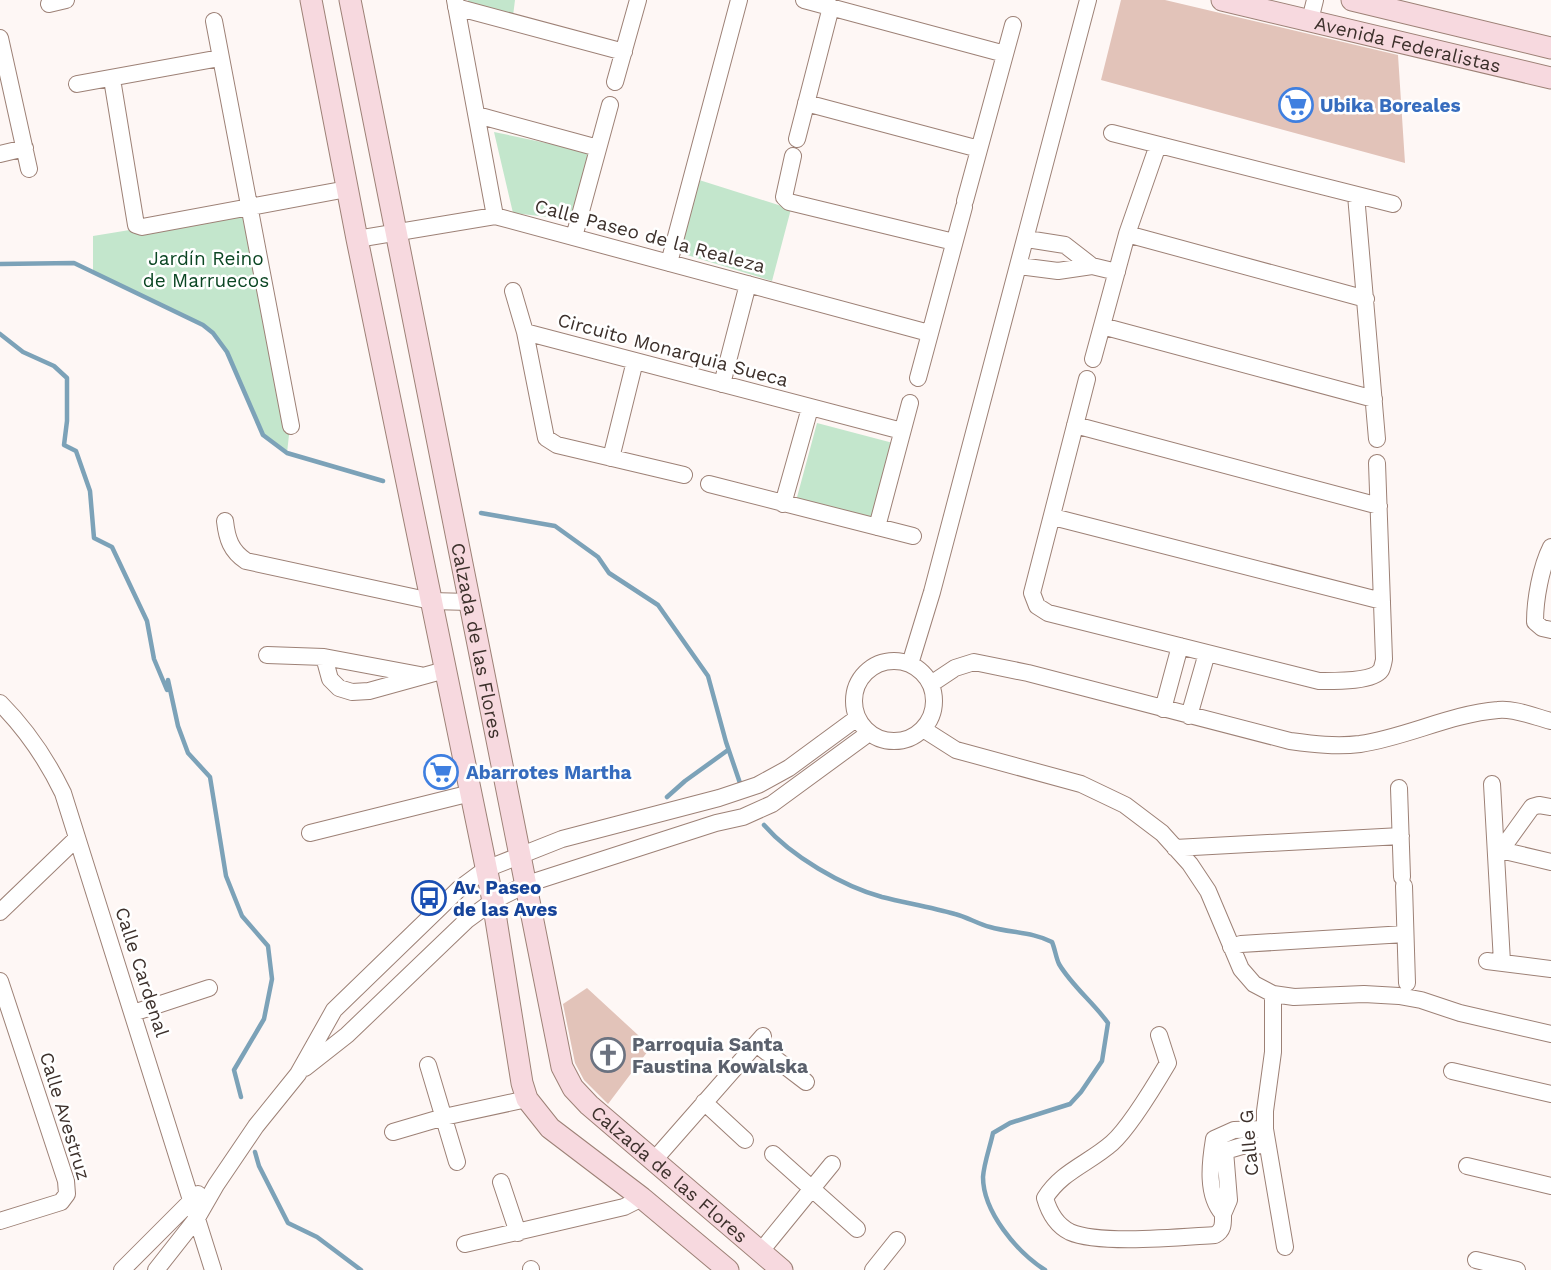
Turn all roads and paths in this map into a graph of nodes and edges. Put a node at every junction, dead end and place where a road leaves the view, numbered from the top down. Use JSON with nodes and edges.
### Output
{"nodes":[{"id":1,"x":66,"y":0,"type":"edge"},
{"id":2,"x":311,"y":0,"type":"edge"},
{"id":3,"x":350,"y":0,"type":"edge"},
{"id":4,"x":638,"y":0,"type":"edge"},
{"id":5,"x":739,"y":0,"type":"edge"},
{"id":6,"x":804,"y":0,"type":"edge"},
{"id":7,"x":1088,"y":0,"type":"edge"},
{"id":8,"x":1222,"y":0,"type":"edge"},
{"id":9,"x":1352,"y":0,"type":"edge"},
{"id":10,"x":49,"y":4,"type":"dead end"},
{"id":11,"x":456,"y":4,"type":"edge"},
{"id":12,"x":831,"y":7,"type":"junction"},
{"id":13,"x":1282,"y":7,"type":"edge"},
{"id":14,"x":1312,"y":10,"type":"edge"},
{"id":15,"x":214,"y":21,"type":"dead end"},
{"id":16,"x":1013,"y":25,"type":"dead end"},
{"id":17,"x":1479,"y":30,"type":"junction"},
{"id":18,"x":1,"y":45,"type":"edge"},
{"id":19,"x":1551,"y":48,"type":"edge"},
{"id":20,"x":624,"y":52,"type":"junction"},
{"id":21,"x":1005,"y":54,"type":"junction"},
{"id":22,"x":220,"y":58,"type":"junction"},
{"id":23,"x":1472,"y":58,"type":"junction"},
{"id":24,"x":1551,"y":78,"type":"edge"},
{"id":25,"x":112,"y":79,"type":"junction"},
{"id":26,"x":615,"y":82,"type":"dead end"},
{"id":27,"x":77,"y":84,"type":"dead end"},
{"id":28,"x":806,"y":103,"type":"junction"},
{"id":29,"x":610,"y":105,"type":"dead end"},
{"id":30,"x":477,"y":115,"type":"junction"},
{"id":31,"x":1112,"y":133,"type":"dead end"},
{"id":32,"x":797,"y":139,"type":"dead end"},
{"id":33,"x":1158,"y":145,"type":"junction"},
{"id":34,"x":25,"y":148,"type":"junction"},
{"id":35,"x":598,"y":148,"type":"junction"},
{"id":36,"x":979,"y":149,"type":"junction"},
{"id":37,"x":0,"y":154,"type":"edge"},
{"id":38,"x":793,"y":156,"type":"dead end"},
{"id":39,"x":29,"y":169,"type":"dead end"},
{"id":40,"x":347,"y":189,"type":"junction"},
{"id":41,"x":1356,"y":195,"type":"junction"},
{"id":42,"x":1393,"y":204,"type":"dead end"},
{"id":43,"x":249,"y":206,"type":"junction"},
{"id":44,"x":495,"y":216,"type":"junction"},
{"id":45,"x":397,"y":231,"type":"junction"},
{"id":46,"x":1127,"y":234,"type":"junction"},
{"id":47,"x":575,"y":237,"type":"junction"},
{"id":48,"x":357,"y":239,"type":"junction"},
{"id":49,"x":1027,"y":239,"type":"junction"},
{"id":50,"x":954,"y":242,"type":"junction"},
{"id":51,"x":669,"y":263,"type":"junction"},
{"id":52,"x":1019,"y":266,"type":"junction"},
{"id":53,"x":1092,"y":266,"type":"junction"},
{"id":54,"x":1117,"y":272,"type":"junction"},
{"id":55,"x":748,"y":284,"type":"junction"},
{"id":56,"x":513,"y":291,"type":"dead end"},
{"id":57,"x":1366,"y":299,"type":"junction"},
{"id":58,"x":1102,"y":326,"type":"junction"},
{"id":59,"x":525,"y":332,"type":"junction"},
{"id":60,"x":929,"y":333,"type":"junction"},
{"id":61,"x":1093,"y":359,"type":"dead end"},
{"id":62,"x":635,"y":361,"type":"junction"},
{"id":63,"x":918,"y":378,"type":"dead end"},
{"id":64,"x":1087,"y":379,"type":"dead end"},
{"id":65,"x":722,"y":384,"type":"junction"},
{"id":66,"x":1374,"y":399,"type":"junction"},
{"id":67,"x":910,"y":403,"type":"dead end"},
{"id":68,"x":810,"y":408,"type":"junction"},
{"id":69,"x":1075,"y":425,"type":"junction"},
{"id":70,"x":291,"y":426,"type":"dead end"},
{"id":71,"x":902,"y":431,"type":"junction"},
{"id":72,"x":1377,"y":439,"type":"dead end"},
{"id":73,"x":611,"y":458,"type":"junction"},
{"id":74,"x":1377,"y":463,"type":"dead end"},
{"id":75,"x":684,"y":475,"type":"dead end"},
{"id":76,"x":709,"y":484,"type":"dead end"},
{"id":77,"x":783,"y":503,"type":"junction"},
{"id":78,"x":1379,"y":506,"type":"junction"},
{"id":79,"x":1053,"y":517,"type":"junction"},
{"id":80,"x":226,"y":521,"type":"dead end"},
{"id":81,"x":877,"y":527,"type":"junction"},
{"id":82,"x":913,"y":536,"type":"dead end"},
{"id":83,"x":1551,"y":547,"type":"edge"},
{"id":84,"x":432,"y":601,"type":"junction"},
{"id":85,"x":470,"y":601,"type":"junction"},
{"id":86,"x":1382,"y":601,"type":"junction"},
{"id":87,"x":1551,"y":629,"type":"edge"},
{"id":88,"x":1180,"y":646,"type":"junction"},
{"id":89,"x":1207,"y":653,"type":"junction"},
{"id":90,"x":267,"y":655,"type":"dead end"},
{"id":91,"x":324,"y":657,"type":"junction"},
{"id":92,"x":910,"y":664,"type":"junction"},
{"id":93,"x":445,"y":670,"type":"junction"},
{"id":94,"x":420,"y":675,"type":"junction"},
{"id":95,"x":931,"y":684,"type":"junction"},
{"id":96,"x":0,"y":704,"type":"edge"},
{"id":97,"x":1163,"y":709,"type":"junction"},
{"id":98,"x":1189,"y":716,"type":"junction"},
{"id":99,"x":857,"y":718,"type":"junction"},
{"id":100,"x":1551,"y":721,"type":"edge"},
{"id":101,"x":923,"y":729,"type":"junction"},
{"id":102,"x":869,"y":733,"type":"junction"},
{"id":103,"x":1492,"y":784,"type":"dead end"},
{"id":104,"x":1399,"y":788,"type":"dead end"},
{"id":105,"x":471,"y":793,"type":"junction"},
{"id":106,"x":711,"y":800,"type":"junction"},
{"id":107,"x":1551,"y":807,"type":"edge"},
{"id":108,"x":1528,"y":813,"type":"junction"},
{"id":109,"x":1551,"y":818,"type":"edge"},
{"id":110,"x":716,"y":823,"type":"junction"},
{"id":111,"x":310,"y":833,"type":"dead end"},
{"id":112,"x":1401,"y":836,"type":"junction"},
{"id":113,"x":77,"y":838,"type":"junction"},
{"id":114,"x":1175,"y":848,"type":"junction"},
{"id":115,"x":1499,"y":849,"type":"junction"},
{"id":116,"x":520,"y":854,"type":"junction"},
{"id":117,"x":1551,"y":862,"type":"edge"},
{"id":118,"x":486,"y":869,"type":"junction"},
{"id":119,"x":527,"y":884,"type":"junction"},
{"id":120,"x":493,"y":901,"type":"junction"},
{"id":121,"x":0,"y":912,"type":"edge"},
{"id":122,"x":1405,"y":934,"type":"junction"},
{"id":123,"x":1231,"y":947,"type":"junction"},
{"id":124,"x":1551,"y":970,"type":"edge"},
{"id":125,"x":0,"y":981,"type":"edge"},
{"id":126,"x":1407,"y":983,"type":"dead end"},
{"id":127,"x":209,"y":988,"type":"dead end"},
{"id":128,"x":1273,"y":994,"type":"junction"},
{"id":129,"x":133,"y":1013,"type":"junction"},
{"id":130,"x":1551,"y":1034,"type":"edge"},
{"id":131,"x":1159,"y":1035,"type":"dead end"},
{"id":132,"x":428,"y":1065,"type":"dead end"},
{"id":133,"x":1452,"y":1071,"type":"dead end"},
{"id":134,"x":298,"y":1074,"type":"junction"},
{"id":135,"x":806,"y":1082,"type":"dead end"},
{"id":136,"x":1551,"y":1094,"type":"edge"},
{"id":137,"x":527,"y":1099,"type":"junction"},
{"id":138,"x":704,"y":1102,"type":"junction"},
{"id":139,"x":444,"y":1117,"type":"junction"},
{"id":140,"x":393,"y":1132,"type":"dead end"},
{"id":141,"x":1266,"y":1137,"type":"junction"},
{"id":142,"x":745,"y":1140,"type":"dead end"},
{"id":143,"x":773,"y":1154,"type":"dead end"},
{"id":144,"x":655,"y":1159,"type":"junction"},
{"id":145,"x":457,"y":1162,"type":"dead end"},
{"id":146,"x":832,"y":1164,"type":"dead end"},
{"id":147,"x":1467,"y":1166,"type":"dead end"},
{"id":148,"x":501,"y":1182,"type":"dead end"},
{"id":149,"x":216,"y":1185,"type":"junction"},
{"id":150,"x":1551,"y":1186,"type":"edge"},
{"id":151,"x":811,"y":1189,"type":"junction"},
{"id":152,"x":642,"y":1198,"type":"junction"},
{"id":153,"x":191,"y":1200,"type":"junction"},
{"id":154,"x":197,"y":1218,"type":"junction"},
{"id":155,"x":0,"y":1221,"type":"edge"},
{"id":156,"x":857,"y":1229,"type":"dead end"},
{"id":157,"x":518,"y":1233,"type":"junction"},
{"id":158,"x":897,"y":1240,"type":"dead end"},
{"id":159,"x":465,"y":1244,"type":"dead end"},
{"id":160,"x":1285,"y":1247,"type":"dead end"},
{"id":161,"x":761,"y":1251,"type":"junction"},
{"id":162,"x":1476,"y":1260,"type":"dead end"},
{"id":163,"x":122,"y":1270,"type":"edge"},
{"id":164,"x":156,"y":1270,"type":"edge"},
{"id":165,"x":213,"y":1270,"type":"edge"},
{"id":166,"x":728,"y":1270,"type":"edge"},
{"id":167,"x":782,"y":1270,"type":"edge"},
{"id":168,"x":873,"y":1270,"type":"edge"},
{"id":169,"x":1517,"y":1270,"type":"edge"}],
"edges":[{"from":1,"to":10,"type":"street"},
{"from":2,"to":40,"type":"street","name":"Calzada de las Flores"},
{"from":3,"to":45,"type":"street","name":"Calzada de las Flores"},
{"from":4,"to":20,"type":"street"},
{"from":5,"to":51,"type":"street"},
{"from":6,"to":12,"type":"street"},
{"from":7,"to":49,"type":"street"},
{"from":8,"to":13,"type":"street","name":"Avenida Federalistas"},
{"from":9,"to":17,"type":"street","name":"Avenida Federalistas"},
{"from":11,"to":20,"type":"street"},
{"from":11,"to":30,"type":"street"},
{"from":12,"to":21,"type":"street"},
{"from":12,"to":28,"type":"street"},
{"from":13,"to":14,"type":"street","name":"Avenida Federalistas"},
{"from":14,"to":23,"type":"street","name":"Avenida Federalistas"},
{"from":15,"to":22,"type":"street"},
{"from":16,"to":21,"type":"street"},
{"from":17,"to":19,"type":"street","name":"Avenida Federalistas"},
{"from":17,"to":23,"type":"street"},
{"from":18,"to":34,"type":"street"},
{"from":20,"to":26,"type":"street"},
{"from":21,"to":36,"type":"street"},
{"from":22,"to":25,"type":"street"},
{"from":22,"to":43,"type":"street"},
{"from":23,"to":24,"type":"street","name":"Avenida Federalistas"},
{"from":25,"to":27,"type":"street"},
{"from":25,"to":43,"type":"street"},
{"from":28,"to":32,"type":"street"},
{"from":28,"to":36,"type":"street"},
{"from":29,"to":35,"type":"street"},
{"from":30,"to":35,"type":"street"},
{"from":30,"to":44,"type":"street"},
{"from":31,"to":33,"type":"street"},
{"from":33,"to":41,"type":"street"},
{"from":33,"to":46,"type":"street"},
{"from":34,"to":37,"type":"street"},
{"from":34,"to":39,"type":"street"},
{"from":35,"to":47,"type":"street"},
{"from":36,"to":50,"type":"street"},
{"from":38,"to":50,"type":"street"},
{"from":40,"to":43,"type":"street"},
{"from":40,"to":48,"type":"street","name":"Calzada de las Flores"},
{"from":41,"to":42,"type":"street"},
{"from":41,"to":57,"type":"street"},
{"from":43,"to":70,"type":"street"},
{"from":44,"to":45,"type":"street","name":"Calle Paseo de la Realeza"},
{"from":44,"to":47,"type":"street","name":"Calle Paseo de la Realeza"},
{"from":45,"to":48,"type":"street","name":"Calle Paseo de la Realeza"},
{"from":45,"to":85,"type":"street","name":"Calzada de las Flores"},
{"from":46,"to":54,"type":"street"},
{"from":46,"to":57,"type":"street"},
{"from":47,"to":51,"type":"street","name":"Calle Paseo de la Realeza"},
{"from":48,"to":84,"type":"street","name":"Calzada de las Flores"},
{"from":49,"to":52,"type":"street"},
{"from":49,"to":53,"type":"street"},
{"from":50,"to":60,"type":"street"},
{"from":51,"to":55,"type":"street","name":"Calle Paseo de la Realeza"},
{"from":52,"to":53,"type":"street"},
{"from":52,"to":92,"type":"street"},
{"from":53,"to":54,"type":"street"},
{"from":54,"to":58,"type":"street"},
{"from":55,"to":60,"type":"street","name":"Calle Paseo de la Realeza"},
{"from":55,"to":65,"type":"street"},
{"from":56,"to":59,"type":"street"},
{"from":57,"to":66,"type":"street"},
{"from":58,"to":61,"type":"street"},
{"from":58,"to":66,"type":"street"},
{"from":59,"to":62,"type":"street","name":"Circuito Monarquia Sueca"},
{"from":59,"to":73,"type":"street"},
{"from":60,"to":63,"type":"street"},
{"from":62,"to":65,"type":"street","name":"Circuito Monarquia Sueca"},
{"from":62,"to":73,"type":"street"},
{"from":64,"to":69,"type":"street"},
{"from":65,"to":68,"type":"street","name":"Circuito Monarquia Sueca"},
{"from":66,"to":72,"type":"street"},
{"from":67,"to":71,"type":"street"},
{"from":68,"to":71,"type":"street","name":"Circuito Monarquia Sueca"},
{"from":68,"to":77,"type":"street"},
{"from":69,"to":78,"type":"street"},
{"from":69,"to":79,"type":"street"},
{"from":71,"to":81,"type":"street"},
{"from":73,"to":75,"type":"street"},
{"from":74,"to":78,"type":"street"},
{"from":76,"to":77,"type":"street"},
{"from":77,"to":81,"type":"street"},
{"from":78,"to":86,"type":"street"},
{"from":79,"to":86,"type":"street"},
{"from":79,"to":88,"type":"street"},
{"from":80,"to":84,"type":"street"},
{"from":81,"to":82,"type":"street"},
{"from":83,"to":87,"type":"street"},
{"from":84,"to":85,"type":"street"},
{"from":84,"to":93,"type":"street","name":"Calzada de las Flores"},
{"from":85,"to":116,"type":"street","name":"Calzada de las Flores"},
{"from":86,"to":89,"type":"street"},
{"from":88,"to":89,"type":"street"},
{"from":88,"to":97,"type":"street"},
{"from":89,"to":98,"type":"street"},
{"from":90,"to":91,"type":"street"},
{"from":91,"to":94,"type":"street"},
{"from":91,"to":94,"type":"street"},
{"from":92,"to":95,"type":"street"},
{"from":92,"to":99,"type":"street"},
{"from":93,"to":94,"type":"street"},
{"from":93,"to":105,"type":"street","name":"Calzada de las Flores"},
{"from":95,"to":97,"type":"street"},
{"from":95,"to":101,"type":"street"},
{"from":96,"to":113,"type":"street","name":"Calle Cardenal"},
{"from":97,"to":98,"type":"street"},
{"from":98,"to":100,"type":"street"},
{"from":99,"to":102,"type":"street"},
{"from":99,"to":106,"type":"street"},
{"from":101,"to":102,"type":"street"},
{"from":101,"to":114,"type":"street"},
{"from":102,"to":110,"type":"street"},
{"from":103,"to":115,"type":"street"},
{"from":104,"to":112,"type":"street"},
{"from":105,"to":111,"type":"street"},
{"from":105,"to":118,"type":"street","name":"Calzada de las Flores"},
{"from":106,"to":110,"type":"street"},
{"from":106,"to":116,"type":"street"},
{"from":107,"to":108,"type":"street"},
{"from":108,"to":109,"type":"street"},
{"from":108,"to":115,"type":"street"},
{"from":110,"to":119,"type":"street"},
{"from":112,"to":114,"type":"street"},
{"from":112,"to":122,"type":"street"},
{"from":113,"to":121,"type":"street"},
{"from":113,"to":129,"type":"street","name":"Calle Cardenal"},
{"from":114,"to":123,"type":"street"},
{"from":115,"to":117,"type":"street"},
{"from":115,"to":124,"type":"street"},
{"from":116,"to":118,"type":"street"},
{"from":116,"to":119,"type":"street","name":"Calzada de las Flores"},
{"from":118,"to":120,"type":"street","name":"Calzada de las Flores"},
{"from":118,"to":134,"type":"street"},
{"from":119,"to":120,"type":"street"},
{"from":119,"to":144,"type":"street","name":"Calzada de las Flores"},
{"from":120,"to":134,"type":"street"},
{"from":120,"to":137,"type":"street","name":"Calzada de las Flores"},
{"from":122,"to":123,"type":"street"},
{"from":122,"to":126,"type":"street"},
{"from":123,"to":128,"type":"street"},
{"from":125,"to":155,"type":"street","name":"Calle Avestruz"},
{"from":127,"to":129,"type":"street"},
{"from":128,"to":130,"type":"street"},
{"from":128,"to":141,"type":"street","name":"Calle G"},
{"from":129,"to":153,"type":"street","name":"Calle Cardenal"},
{"from":131,"to":141,"type":"street"},
{"from":132,"to":139,"type":"street"},
{"from":133,"to":136,"type":"street"},
{"from":134,"to":149,"type":"street"},
{"from":135,"to":138,"type":"street"},
{"from":137,"to":139,"type":"street"},
{"from":137,"to":152,"type":"street","name":"Calzada de las Flores"},
{"from":138,"to":142,"type":"street"},
{"from":138,"to":144,"type":"street"},
{"from":139,"to":140,"type":"street"},
{"from":139,"to":145,"type":"street"},
{"from":141,"to":160,"type":"street","name":"Calle G"},
{"from":143,"to":151,"type":"street"},
{"from":144,"to":161,"type":"street","name":"Calzada de las Flores"},
{"from":146,"to":151,"type":"street"},
{"from":147,"to":150,"type":"street"},
{"from":148,"to":157,"type":"street"},
{"from":149,"to":153,"type":"street"},
{"from":149,"to":154,"type":"street"},
{"from":151,"to":156,"type":"street"},
{"from":151,"to":161,"type":"street"},
{"from":152,"to":157,"type":"street"},
{"from":152,"to":166,"type":"street","name":"Calzada de las Flores"},
{"from":153,"to":154,"type":"street","name":"Calle Cardenal"},
{"from":153,"to":163,"type":"street"},
{"from":154,"to":164,"type":"street"},
{"from":154,"to":165,"type":"street","name":"Calle Cardenal"},
{"from":157,"to":159,"type":"street"},
{"from":158,"to":168,"type":"street"},
{"from":161,"to":167,"type":"street","name":"Calzada de las Flores"},
{"from":162,"to":169,"type":"street"}]}
